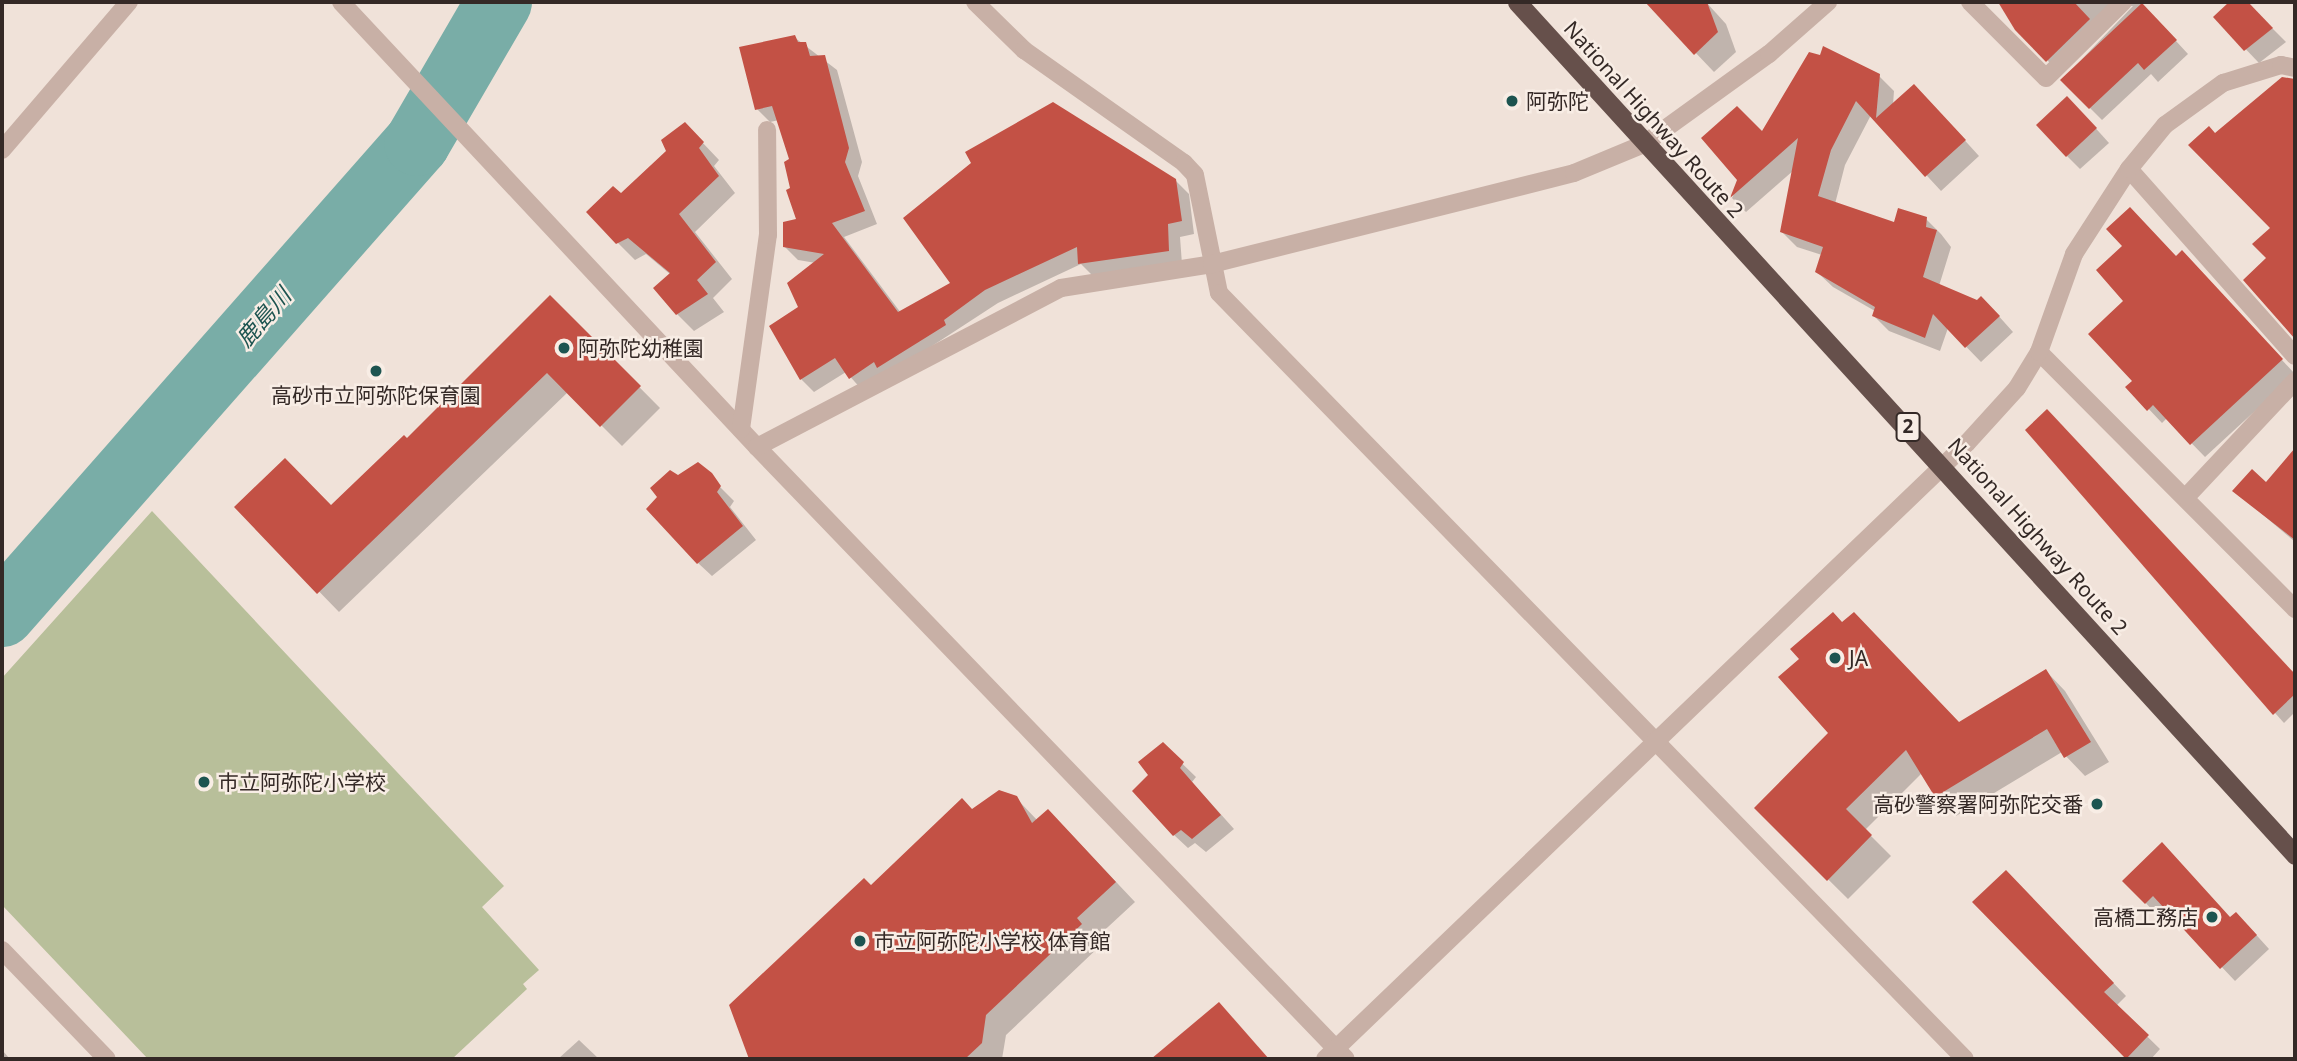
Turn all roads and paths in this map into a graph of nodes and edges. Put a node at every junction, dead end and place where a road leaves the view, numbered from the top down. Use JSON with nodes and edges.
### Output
{"nodes":[{"id":1,"x":130,"y":2,"type":"edge"},
{"id":2,"x":341,"y":2,"type":"edge"},
{"id":3,"x":975,"y":2,"type":"edge"},
{"id":4,"x":1517,"y":2,"type":"edge"},
{"id":5,"x":1828,"y":2,"type":"edge"},
{"id":6,"x":1970,"y":2,"type":"edge"},
{"id":7,"x":2123,"y":2,"type":"edge"},
{"id":8,"x":2295,"y":68,"type":"edge"},
{"id":9,"x":767,"y":130,"type":"dead end"},
{"id":10,"x":1644,"y":144,"type":"junction"},
{"id":11,"x":2,"y":150,"type":"edge"},
{"id":12,"x":2129,"y":169,"type":"junction"},
{"id":13,"x":1212,"y":264,"type":"junction"},
{"id":14,"x":2039,"y":352,"type":"junction"},
{"id":15,"x":2295,"y":356,"type":"edge"},
{"id":16,"x":2295,"y":381,"type":"edge"},
{"id":17,"x":741,"y":429,"type":"junction"},
{"id":18,"x":757,"y":447,"type":"junction"},
{"id":19,"x":1942,"y":465,"type":"junction"},
{"id":20,"x":2186,"y":497,"type":"junction"},
{"id":21,"x":2295,"y":609,"type":"edge"},
{"id":22,"x":1657,"y":738,"type":"junction"},
{"id":23,"x":2295,"y":855,"type":"edge"},
{"id":24,"x":2,"y":950,"type":"edge"},
{"id":25,"x":1335,"y":1056,"type":"edge"},
{"id":26,"x":107,"y":1059,"type":"edge"},
{"id":27,"x":1965,"y":1059,"type":"edge"}],
"edges":[{"from":1,"to":11,"type":"street"},
{"from":2,"to":17,"type":"street"},
{"from":3,"to":13,"type":"street"},
{"from":4,"to":10,"type":"highway","name":"National Highway Route 2","number":"2"},
{"from":5,"to":10,"type":"street"},
{"from":6,"to":7,"type":"street"},
{"from":8,"to":12,"type":"street"},
{"from":9,"to":17,"type":"street"},
{"from":10,"to":13,"type":"street"},
{"from":10,"to":19,"type":"highway","name":"National Highway Route 2","number":"2"},
{"from":12,"to":14,"type":"street"},
{"from":12,"to":15,"type":"street"},
{"from":13,"to":18,"type":"street"},
{"from":13,"to":22,"type":"street"},
{"from":14,"to":19,"type":"street"},
{"from":14,"to":20,"type":"street"},
{"from":16,"to":20,"type":"street"},
{"from":17,"to":18,"type":"street"},
{"from":18,"to":25,"type":"street"},
{"from":19,"to":22,"type":"street"},
{"from":19,"to":23,"type":"highway","name":"National Highway Route 2","number":"2"},
{"from":20,"to":21,"type":"street"},
{"from":22,"to":25,"type":"street"},
{"from":22,"to":27,"type":"street"},
{"from":24,"to":26,"type":"street"}]}
